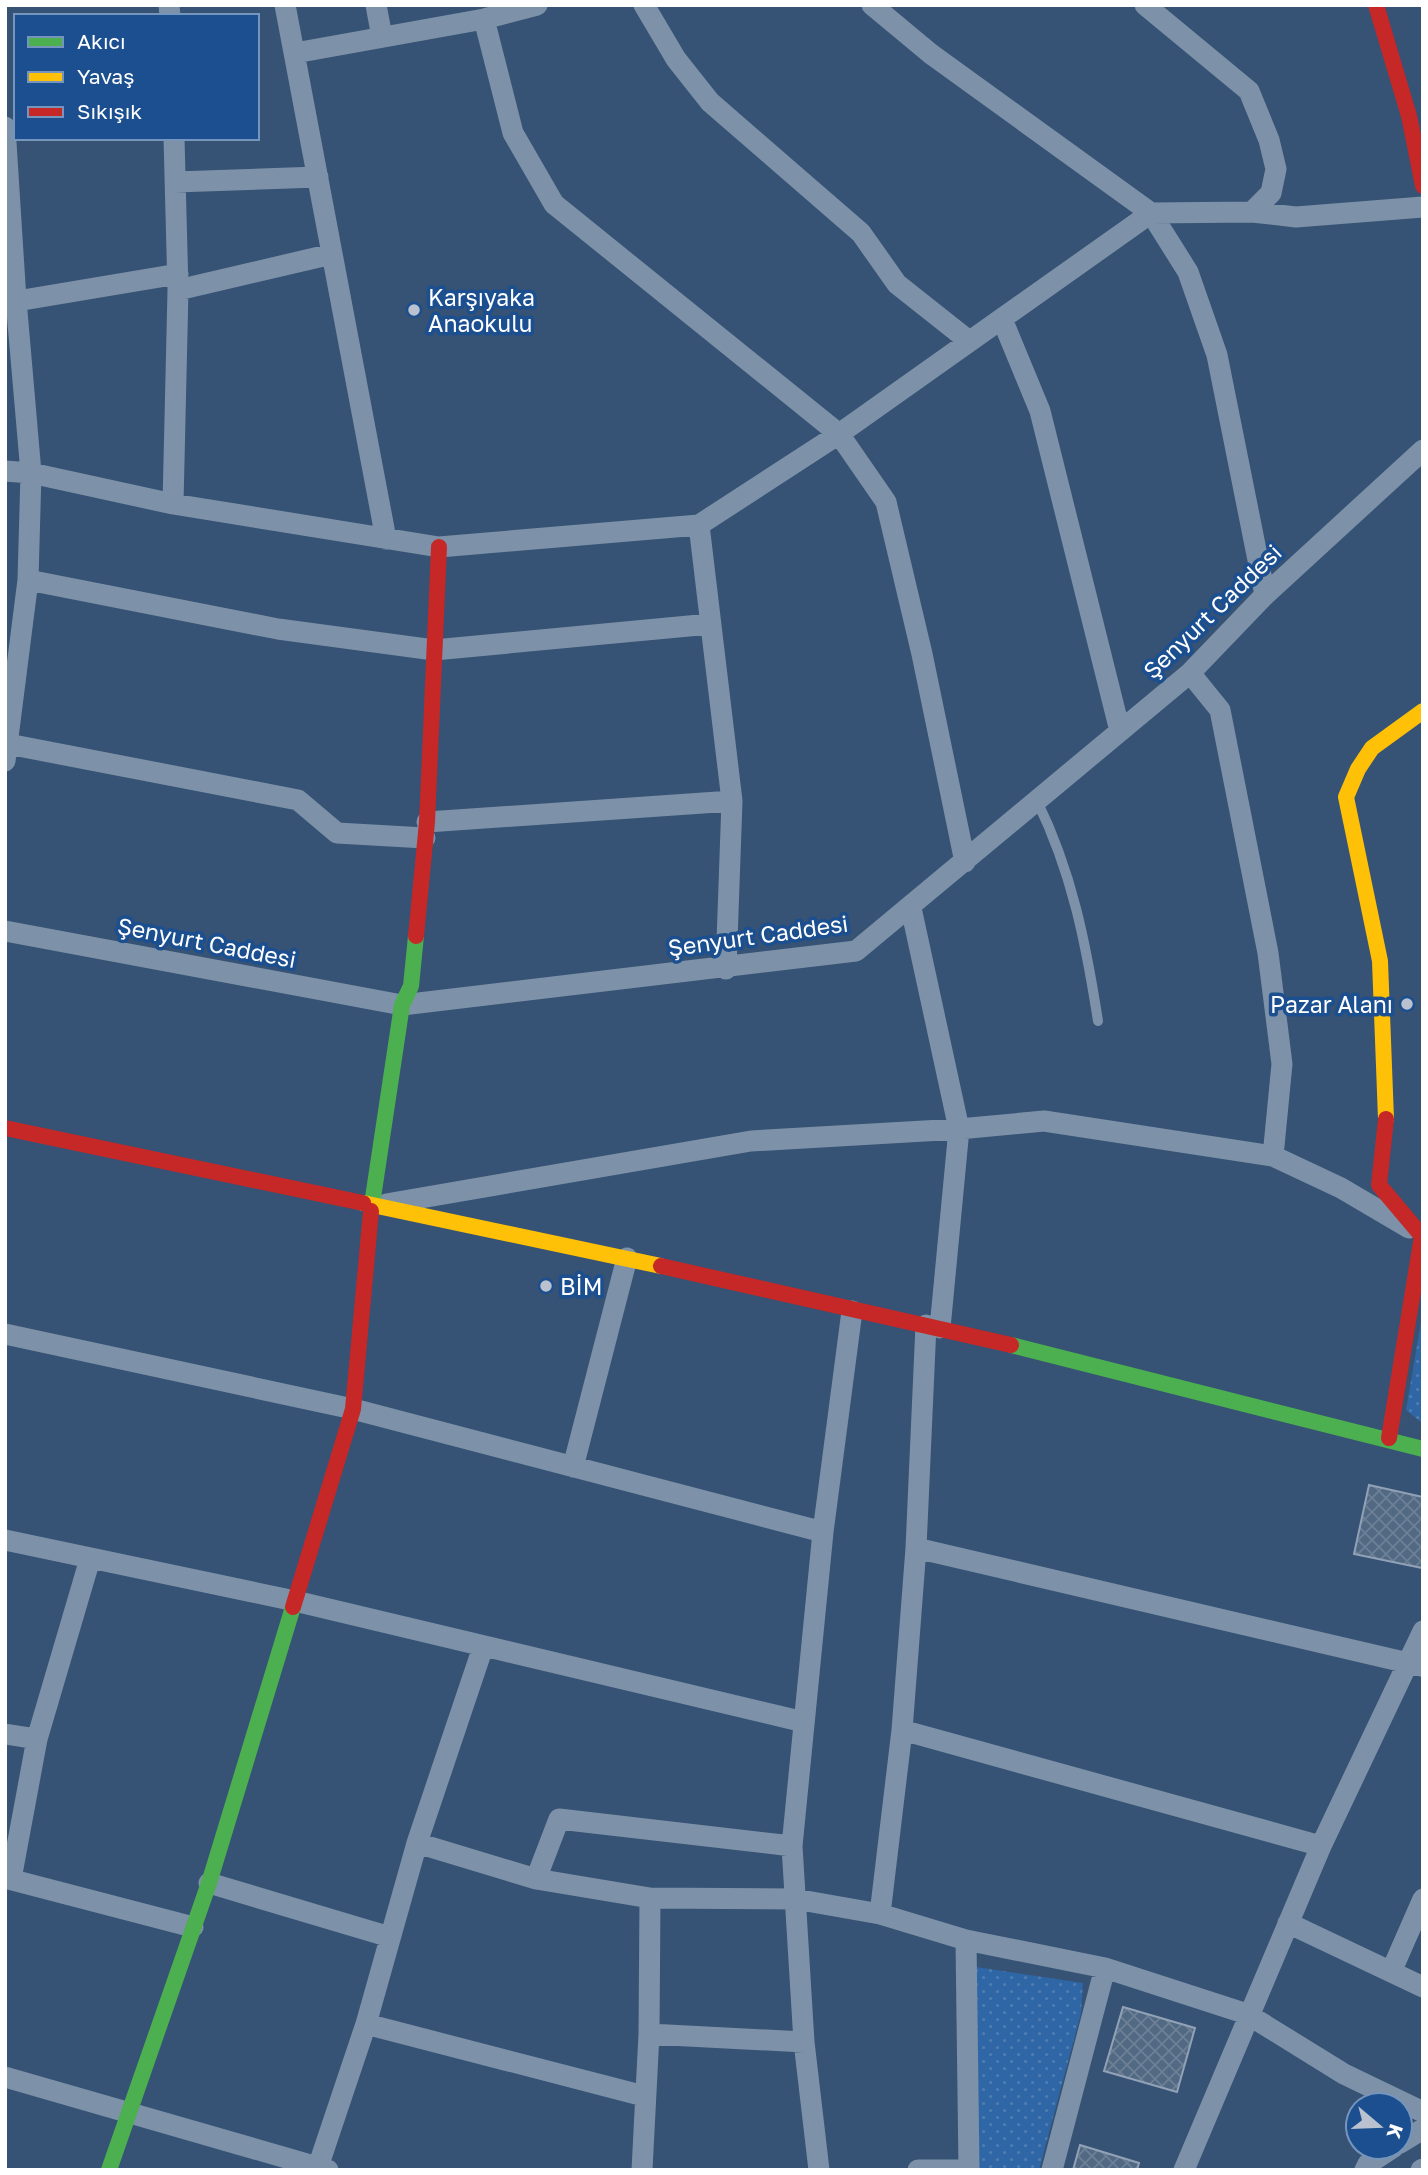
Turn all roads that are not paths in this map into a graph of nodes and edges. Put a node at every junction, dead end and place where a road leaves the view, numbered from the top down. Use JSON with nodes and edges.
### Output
{"nodes":[{"id":1,"x":285,"y":5,"type":"edge"},
{"id":2,"x":376,"y":5,"type":"edge"},
{"id":3,"x":537,"y":5,"type":"edge"},
{"id":4,"x":644,"y":5,"type":"edge"},
{"id":5,"x":872,"y":5,"type":"edge"},
{"id":6,"x":1145,"y":5,"type":"edge"},
{"id":7,"x":1376,"y":5,"type":"edge"},
{"id":8,"x":484,"y":19,"type":"junction"},
{"id":9,"x":382,"y":37,"type":"junction"},
{"id":10,"x":295,"y":53,"type":"junction"},
{"id":11,"x":1416,"y":117,"type":"edge"},
{"id":12,"x":5,"y":127,"type":"edge"},
{"id":13,"x":6,"y":135,"type":"edge"},
{"id":14,"x":174,"y":140,"type":"edge"},
{"id":15,"x":318,"y":177,"type":"junction"},
{"id":16,"x":176,"y":182,"type":"junction"},
{"id":17,"x":1423,"y":186,"type":"edge"},
{"id":18,"x":1423,"y":207,"type":"edge"},
{"id":19,"x":1252,"y":212,"type":"junction"},
{"id":20,"x":1151,"y":213,"type":"junction"},
{"id":21,"x":332,"y":254,"type":"junction"},
{"id":22,"x":178,"y":282,"type":"junction"},
{"id":23,"x":10,"y":302,"type":"edge"},
{"id":24,"x":1003,"y":319,"type":"junction"},
{"id":25,"x":969,"y":341,"type":"junction"},
{"id":26,"x":839,"y":434,"type":"junction"},
{"id":27,"x":1423,"y":450,"type":"edge"},
{"id":28,"x":5,"y":471,"type":"edge"},
{"id":29,"x":31,"y":473,"type":"junction"},
{"id":30,"x":173,"y":504,"type":"junction"},
{"id":31,"x":699,"y":525,"type":"junction"},
{"id":32,"x":386,"y":539,"type":"junction"},
{"id":33,"x":439,"y":547,"type":"junction"},
{"id":34,"x":27,"y":580,"type":"junction"},
{"id":35,"x":1265,"y":595,"type":"junction"},
{"id":36,"x":710,"y":624,"type":"junction"},
{"id":37,"x":433,"y":650,"type":"junction"},
{"id":38,"x":1190,"y":673,"type":"junction"},
{"id":39,"x":1423,"y":711,"type":"edge"},
{"id":40,"x":1120,"y":731,"type":"junction"},
{"id":41,"x":6,"y":752,"type":"edge"},
{"id":42,"x":732,"y":801,"type":"junction"},
{"id":43,"x":1037,"y":801,"type":"junction"},
{"id":44,"x":426,"y":830,"type":"junction"},
{"id":45,"x":965,"y":862,"type":"junction"},
{"id":46,"x":911,"y":908,"type":"junction"},
{"id":47,"x":5,"y":931,"type":"edge"},
{"id":48,"x":726,"y":969,"type":"junction"},
{"id":49,"x":402,"y":1005,"type":"junction"},
{"id":50,"x":1098,"y":1021,"type":"dead end"},
{"id":51,"x":5,"y":1128,"type":"edge"},
{"id":52,"x":959,"y":1129,"type":"junction"},
{"id":53,"x":1273,"y":1156,"type":"junction"},
{"id":54,"x":372,"y":1206,"type":"junction"},
{"id":55,"x":1422,"y":1236,"type":"edge"},
{"id":56,"x":627,"y":1258,"type":"junction"},
{"id":57,"x":852,"y":1311,"type":"junction"},
{"id":58,"x":933,"y":1326,"type":"junction"},
{"id":59,"x":5,"y":1334,"type":"edge"},
{"id":60,"x":353,"y":1409,"type":"junction"},
{"id":61,"x":1389,"y":1438,"type":"junction"},
{"id":62,"x":1423,"y":1449,"type":"edge"},
{"id":63,"x":573,"y":1467,"type":"junction"},
{"id":64,"x":823,"y":1532,"type":"junction"},
{"id":65,"x":5,"y":1540,"type":"edge"},
{"id":66,"x":916,"y":1548,"type":"junction"},
{"id":67,"x":90,"y":1559,"type":"junction"},
{"id":68,"x":295,"y":1601,"type":"junction"},
{"id":69,"x":1423,"y":1631,"type":"edge"},
{"id":70,"x":483,"y":1647,"type":"junction"},
{"id":71,"x":1415,"y":1665,"type":"edge"},
{"id":72,"x":804,"y":1722,"type":"junction"},
{"id":73,"x":902,"y":1730,"type":"junction"},
{"id":74,"x":5,"y":1734,"type":"edge"},
{"id":75,"x":37,"y":1739,"type":"junction"},
{"id":76,"x":417,"y":1843,"type":"junction"},
{"id":77,"x":792,"y":1846,"type":"junction"},
{"id":78,"x":1321,"y":1846,"type":"junction"},
{"id":79,"x":8,"y":1878,"type":"edge"},
{"id":80,"x":536,"y":1879,"type":"junction"},
{"id":81,"x":209,"y":1883,"type":"junction"},
{"id":82,"x":650,"y":1898,"type":"junction"},
{"id":83,"x":795,"y":1899,"type":"junction"},
{"id":84,"x":1423,"y":1899,"type":"edge"},
{"id":85,"x":880,"y":1914,"type":"junction"},
{"id":86,"x":1288,"y":1923,"type":"junction"},
{"id":87,"x":193,"y":1927,"type":"junction"},
{"id":88,"x":390,"y":1937,"type":"junction"},
{"id":89,"x":967,"y":1940,"type":"junction"},
{"id":90,"x":1105,"y":1968,"type":"junction"},
{"id":91,"x":1391,"y":1972,"type":"junction"},
{"id":92,"x":1423,"y":1987,"type":"edge"},
{"id":93,"x":1247,"y":2014,"type":"junction"},
{"id":94,"x":366,"y":2024,"type":"junction"},
{"id":95,"x":649,"y":2034,"type":"junction"},
{"id":96,"x":804,"y":2042,"type":"junction"},
{"id":97,"x":5,"y":2077,"type":"edge"},
{"id":98,"x":644,"y":2096,"type":"junction"},
{"id":99,"x":1423,"y":2112,"type":"edge"},
{"id":100,"x":127,"y":2114,"type":"junction"},
{"id":101,"x":321,"y":2169,"type":"edge"},
{"id":102,"x":969,"y":2169,"type":"edge"},
{"id":103,"x":108,"y":2170,"type":"edge"},
{"id":104,"x":642,"y":2170,"type":"edge"},
{"id":105,"x":819,"y":2170,"type":"edge"},
{"id":106,"x":918,"y":2170,"type":"edge"},
{"id":107,"x":1052,"y":2170,"type":"edge"},
{"id":108,"x":1184,"y":2170,"type":"edge"}],
"edges":[{"from":1,"to":10,"type":"street"},
{"from":2,"to":9,"type":"street"},
{"from":3,"to":8,"type":"street"},
{"from":4,"to":25,"type":"street"},
{"from":5,"to":20,"type":"street"},
{"from":6,"to":19,"type":"street"},
{"from":7,"to":11,"type":"street"},
{"from":8,"to":9,"type":"street"},
{"from":8,"to":26,"type":"street"},
{"from":9,"to":10,"type":"street"},
{"from":10,"to":15,"type":"street"},
{"from":11,"to":17,"type":"street"},
{"from":12,"to":13,"type":"street"},
{"from":13,"to":23,"type":"street"},
{"from":14,"to":16,"type":"street"},
{"from":15,"to":16,"type":"street"},
{"from":15,"to":21,"type":"street"},
{"from":16,"to":22,"type":"street"},
{"from":18,"to":19,"type":"street"},
{"from":19,"to":20,"type":"street"},
{"from":20,"to":24,"type":"street"},
{"from":20,"to":35,"type":"street"},
{"from":21,"to":22,"type":"street"},
{"from":21,"to":32,"type":"street"},
{"from":22,"to":23,"type":"street"},
{"from":22,"to":30,"type":"street"},
{"from":23,"to":29,"type":"street"},
{"from":24,"to":25,"type":"street"},
{"from":24,"to":40,"type":"street"},
{"from":25,"to":26,"type":"street"},
{"from":26,"to":31,"type":"street"},
{"from":26,"to":45,"type":"street"},
{"from":27,"to":35,"type":"street","name":"Şenyurt Caddesi"},
{"from":28,"to":29,"type":"street"},
{"from":29,"to":30,"type":"street"},
{"from":29,"to":34,"type":"street"},
{"from":30,"to":32,"type":"street"},
{"from":31,"to":33,"type":"street"},
{"from":31,"to":36,"type":"street"},
{"from":32,"to":33,"type":"street"},
{"from":33,"to":37,"type":"street"},
{"from":34,"to":37,"type":"street"},
{"from":34,"to":41,"type":"street"},
{"from":35,"to":38,"type":"street","name":"Şenyurt Caddesi"},
{"from":36,"to":37,"type":"street"},
{"from":36,"to":42,"type":"street"},
{"from":37,"to":44,"type":"street"},
{"from":38,"to":40,"type":"street","name":"Şenyurt Caddesi"},
{"from":38,"to":53,"type":"street"},
{"from":39,"to":55,"type":"street"},
{"from":40,"to":43,"type":"street","name":"Şenyurt Caddesi"},
{"from":41,"to":44,"type":"street"},
{"from":42,"to":44,"type":"street"},
{"from":42,"to":48,"type":"street"},
{"from":43,"to":45,"type":"street","name":"Şenyurt Caddesi"},
{"from":43,"to":50,"type":"lane"},
{"from":44,"to":49,"type":"street"},
{"from":45,"to":46,"type":"street","name":"Şenyurt Caddesi"},
{"from":46,"to":48,"type":"street","name":"Şenyurt Caddesi"},
{"from":46,"to":52,"type":"street"},
{"from":47,"to":49,"type":"street","name":"Şenyurt Caddesi"},
{"from":48,"to":49,"type":"street","name":"Şenyurt Caddesi"},
{"from":49,"to":54,"type":"street"},
{"from":51,"to":54,"type":"street"},
{"from":52,"to":53,"type":"street"},
{"from":52,"to":54,"type":"street"},
{"from":52,"to":58,"type":"street"},
{"from":53,"to":55,"type":"street"},
{"from":54,"to":56,"type":"street"},
{"from":54,"to":60,"type":"street"},
{"from":55,"to":61,"type":"street"},
{"from":56,"to":57,"type":"street"},
{"from":56,"to":63,"type":"street"},
{"from":57,"to":58,"type":"street"},
{"from":57,"to":64,"type":"street"},
{"from":58,"to":61,"type":"street"},
{"from":58,"to":66,"type":"street"},
{"from":59,"to":60,"type":"street"},
{"from":60,"to":63,"type":"street"},
{"from":60,"to":68,"type":"street"},
{"from":61,"to":62,"type":"street"},
{"from":63,"to":64,"type":"street"},
{"from":64,"to":72,"type":"street"},
{"from":65,"to":67,"type":"street"},
{"from":66,"to":71,"type":"street"},
{"from":66,"to":73,"type":"street"},
{"from":67,"to":68,"type":"street"},
{"from":67,"to":75,"type":"street"},
{"from":68,"to":70,"type":"street"},
{"from":68,"to":81,"type":"street"},
{"from":69,"to":71,"type":"street"},
{"from":70,"to":72,"type":"street"},
{"from":70,"to":76,"type":"street"},
{"from":71,"to":78,"type":"street"},
{"from":72,"to":77,"type":"street"},
{"from":73,"to":78,"type":"street"},
{"from":73,"to":85,"type":"street"},
{"from":74,"to":75,"type":"street"},
{"from":75,"to":79,"type":"street"},
{"from":76,"to":80,"type":"street"},
{"from":76,"to":88,"type":"street"},
{"from":77,"to":80,"type":"street"},
{"from":77,"to":83,"type":"street"},
{"from":78,"to":86,"type":"street"},
{"from":79,"to":87,"type":"street"},
{"from":80,"to":82,"type":"street"},
{"from":81,"to":87,"type":"street"},
{"from":81,"to":88,"type":"street"},
{"from":82,"to":83,"type":"street"},
{"from":82,"to":95,"type":"street"},
{"from":83,"to":85,"type":"street"},
{"from":83,"to":96,"type":"street"},
{"from":84,"to":91,"type":"street"},
{"from":85,"to":89,"type":"street"},
{"from":86,"to":91,"type":"street"},
{"from":86,"to":93,"type":"street"},
{"from":87,"to":100,"type":"street"},
{"from":88,"to":94,"type":"street"},
{"from":89,"to":90,"type":"street"},
{"from":89,"to":102,"type":"street"},
{"from":90,"to":93,"type":"street"},
{"from":90,"to":107,"type":"street"},
{"from":91,"to":92,"type":"street"},
{"from":93,"to":99,"type":"street"},
{"from":93,"to":108,"type":"street"},
{"from":94,"to":98,"type":"street"},
{"from":94,"to":101,"type":"street"},
{"from":95,"to":96,"type":"street"},
{"from":95,"to":98,"type":"street"},
{"from":96,"to":105,"type":"street"},
{"from":97,"to":100,"type":"street"},
{"from":98,"to":104,"type":"street"},
{"from":100,"to":101,"type":"street"},
{"from":100,"to":103,"type":"street"},
{"from":102,"to":106,"type":"street"}]}
